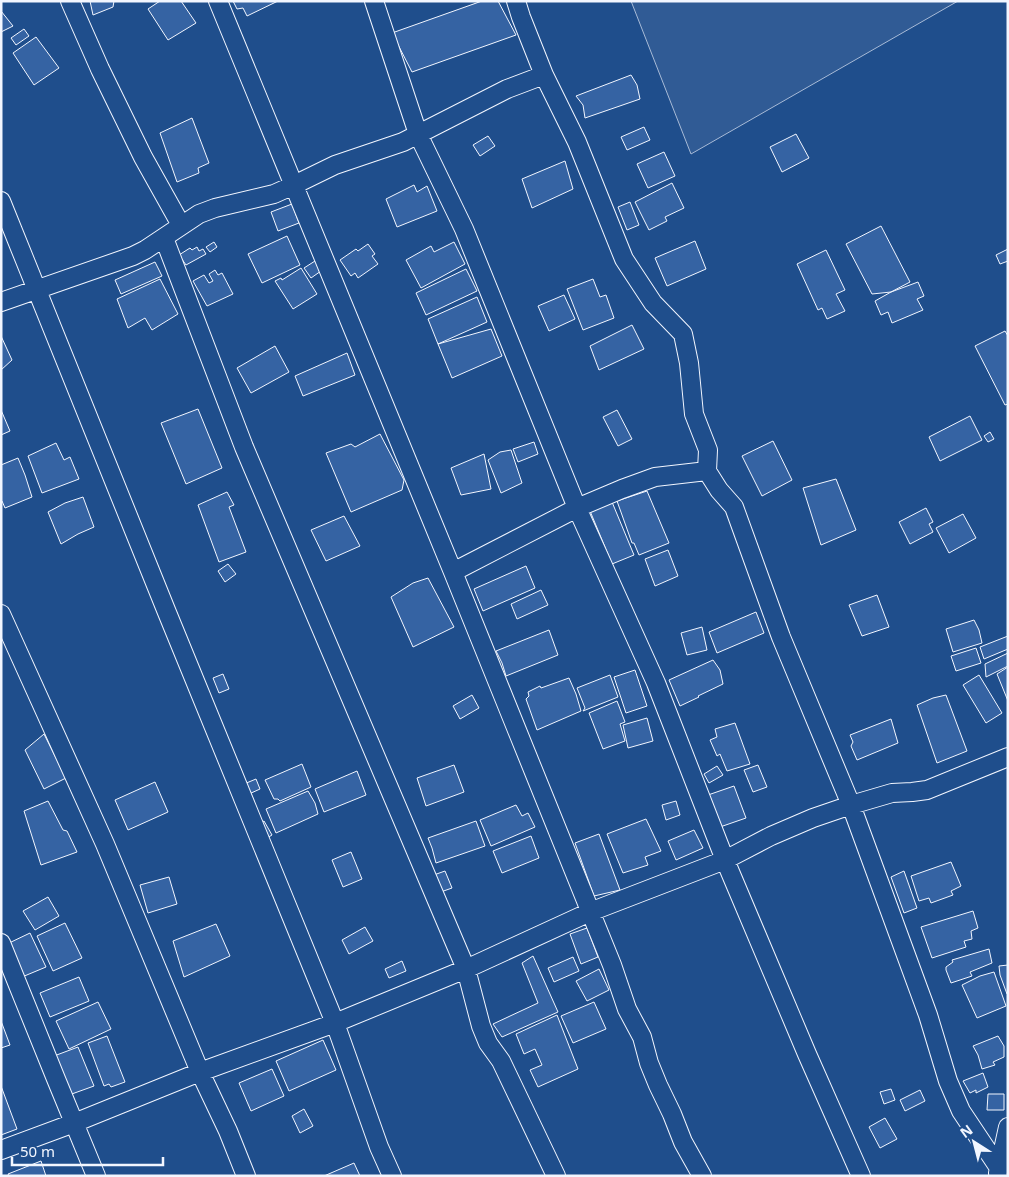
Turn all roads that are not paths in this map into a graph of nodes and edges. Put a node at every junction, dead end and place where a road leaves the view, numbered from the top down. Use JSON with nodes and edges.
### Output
{"nodes":[{"id":1,"x":70,"y":1,"type":"edge"},
{"id":2,"x":218,"y":1,"type":"edge"},
{"id":3,"x":374,"y":1,"type":"edge"},
{"id":4,"x":516,"y":1,"type":"edge"},
{"id":5,"x":544,"y":75,"type":"junction"},
{"id":6,"x":418,"y":134,"type":"junction"},
{"id":7,"x":294,"y":185,"type":"junction"},
{"id":8,"x":1,"y":201,"type":"edge"},
{"id":9,"x":181,"y":226,"type":"junction"},
{"id":10,"x":164,"y":238,"type":"junction"},
{"id":11,"x":36,"y":290,"type":"junction"},
{"id":12,"x":1,"y":302,"type":"edge"},
{"id":13,"x":707,"y":470,"type":"junction"},
{"id":14,"x":577,"y":508,"type":"junction"},
{"id":15,"x":453,"y":572,"type":"junction"},
{"id":16,"x":1,"y":614,"type":"edge"},
{"id":17,"x":1008,"y":757,"type":"edge"},
{"id":18,"x":851,"y":804,"type":"junction"},
{"id":19,"x":725,"y":860,"type":"junction"},
{"id":20,"x":590,"y":912,"type":"junction"},
{"id":21,"x":1,"y":943,"type":"edge"},
{"id":22,"x":466,"y":969,"type":"junction"},
{"id":23,"x":335,"y":1023,"type":"junction"},
{"id":24,"x":200,"y":1072,"type":"junction"},
{"id":25,"x":74,"y":1123,"type":"junction"},
{"id":26,"x":1008,"y":1126,"type":"edge"},
{"id":27,"x":1,"y":1150,"type":"edge"},
{"id":28,"x":1001,"y":1169,"type":"edge"},
{"id":29,"x":96,"y":1176,"type":"edge"},
{"id":30,"x":246,"y":1176,"type":"edge"},
{"id":31,"x":392,"y":1176,"type":"edge"},
{"id":32,"x":556,"y":1176,"type":"edge"},
{"id":33,"x":702,"y":1176,"type":"edge"},
{"id":34,"x":861,"y":1176,"type":"edge"}],
"edges":[{"from":1,"to":9,"type":"street"},
{"from":2,"to":7,"type":"street"},
{"from":3,"to":6,"type":"street"},
{"from":4,"to":5,"type":"street"},
{"from":5,"to":6,"type":"street"},
{"from":5,"to":13,"type":"street"},
{"from":6,"to":7,"type":"street"},
{"from":6,"to":14,"type":"street"},
{"from":7,"to":9,"type":"street"},
{"from":7,"to":15,"type":"street"},
{"from":8,"to":11,"type":"street"},
{"from":9,"to":10,"type":"street"},
{"from":10,"to":11,"type":"street"},
{"from":10,"to":22,"type":"street"},
{"from":11,"to":12,"type":"street"},
{"from":11,"to":23,"type":"street"},
{"from":13,"to":14,"type":"street"},
{"from":13,"to":18,"type":"street"},
{"from":14,"to":15,"type":"street"},
{"from":14,"to":19,"type":"street"},
{"from":15,"to":20,"type":"street"},
{"from":16,"to":24,"type":"street"},
{"from":17,"to":18,"type":"street"},
{"from":18,"to":19,"type":"street"},
{"from":18,"to":28,"type":"street"},
{"from":19,"to":20,"type":"street"},
{"from":19,"to":34,"type":"street"},
{"from":20,"to":22,"type":"street"},
{"from":20,"to":33,"type":"street"},
{"from":21,"to":25,"type":"street"},
{"from":22,"to":23,"type":"street"},
{"from":22,"to":32,"type":"street"},
{"from":23,"to":24,"type":"street"},
{"from":23,"to":31,"type":"street"},
{"from":24,"to":25,"type":"street"},
{"from":24,"to":30,"type":"street"},
{"from":25,"to":27,"type":"street"},
{"from":25,"to":29,"type":"street"},
{"from":26,"to":28,"type":"street"}]}
